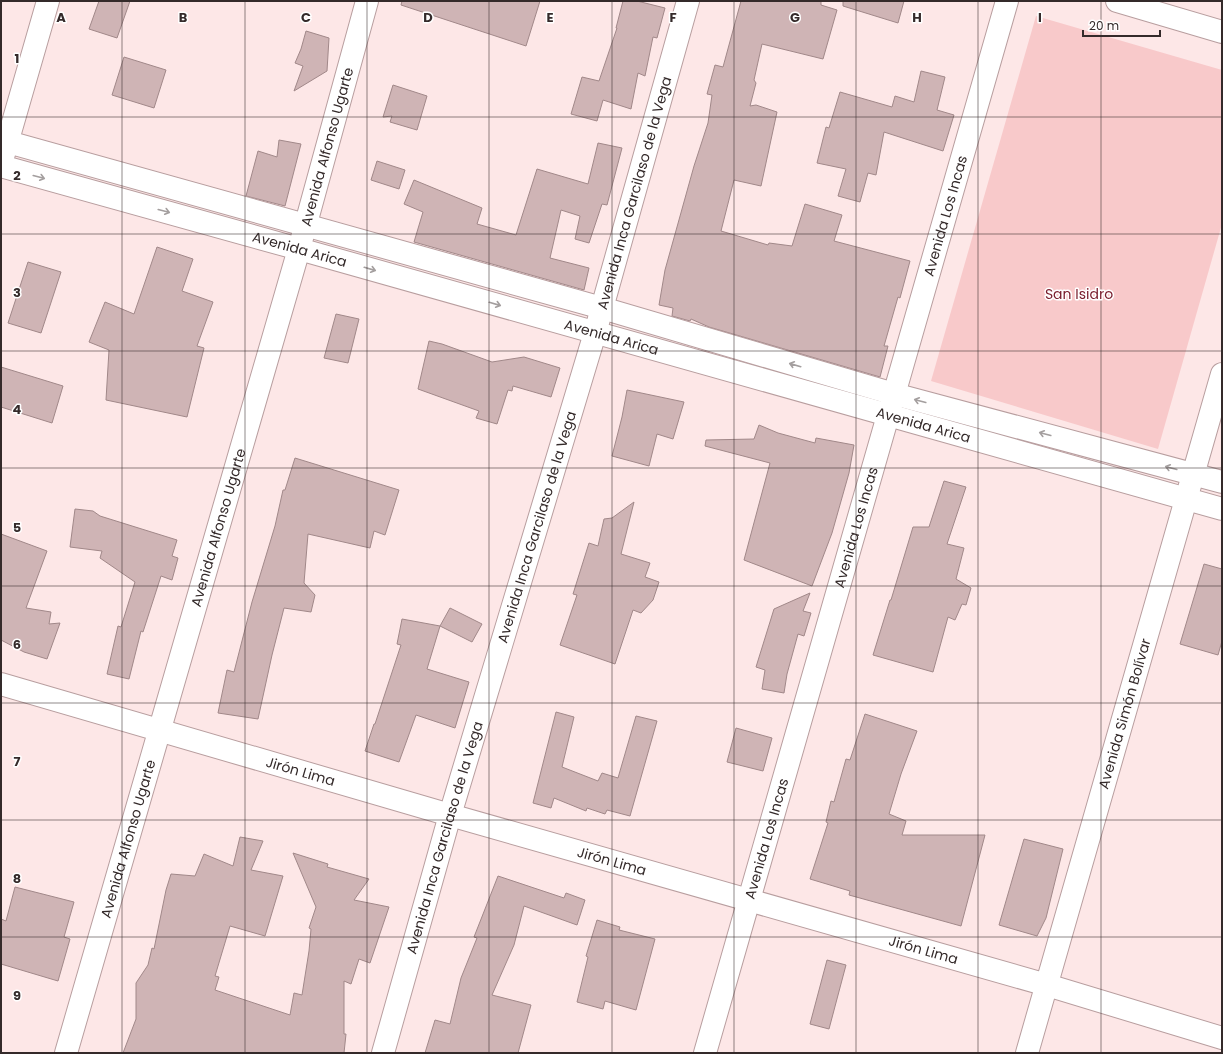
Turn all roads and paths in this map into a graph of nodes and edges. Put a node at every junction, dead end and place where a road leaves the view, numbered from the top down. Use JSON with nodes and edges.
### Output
{"nodes":[{"id":1,"x":48,"y":1,"type":"edge"},
{"id":2,"x":367,"y":1,"type":"edge"},
{"id":3,"x":688,"y":1,"type":"edge"},
{"id":4,"x":1007,"y":1,"type":"edge"},
{"id":5,"x":1117,"y":1,"type":"edge"},
{"id":6,"x":1222,"y":32,"type":"edge"},
{"id":7,"x":4,"y":141,"type":"edge"},
{"id":8,"x":1,"y":165,"type":"edge"},
{"id":9,"x":306,"y":225,"type":"junction"},
{"id":10,"x":299,"y":249,"type":"junction"},
{"id":11,"x":602,"y":308,"type":"junction"},
{"id":12,"x":595,"y":333,"type":"junction"},
{"id":13,"x":1222,"y":374,"type":"edge"},
{"id":14,"x":894,"y":394,"type":"junction"},
{"id":15,"x":888,"y":415,"type":"junction"},
{"id":16,"x":1193,"y":474,"type":"junction"},
{"id":17,"x":1222,"y":482,"type":"edge"},
{"id":18,"x":1186,"y":499,"type":"junction"},
{"id":19,"x":1222,"y":509,"type":"edge"},
{"id":20,"x":1,"y":684,"type":"edge"},
{"id":21,"x":160,"y":730,"type":"junction"},
{"id":22,"x":450,"y":814,"type":"junction"},
{"id":23,"x":749,"y":900,"type":"junction"},
{"id":24,"x":1046,"y":985,"type":"junction"},
{"id":25,"x":1222,"y":1038,"type":"edge"},
{"id":26,"x":66,"y":1053,"type":"edge"},
{"id":27,"x":383,"y":1053,"type":"edge"},
{"id":28,"x":705,"y":1053,"type":"edge"},
{"id":29,"x":1027,"y":1053,"type":"edge"}],
"edges":[{"from":1,"to":7,"type":"street"},
{"from":2,"to":9,"type":"street","name":"Avenida Alfonso Ugarte"},
{"from":3,"to":11,"type":"street","name":"Avenida Inca Garcilaso de la Vega"},
{"from":4,"to":14,"type":"street","name":"Avenida Los Incas"},
{"from":5,"to":6,"type":"street"},
{"from":7,"to":8,"type":"street"},
{"from":7,"to":9,"type":"street","name":"Avenida Arica"},
{"from":8,"to":10,"type":"street","name":"Avenida Arica","one_way":true},
{"from":9,"to":10,"type":"street","name":"Avenida Alfonso Ugarte"},
{"from":9,"to":11,"type":"street","name":"Avenida Arica"},
{"from":10,"to":12,"type":"street","name":"Avenida Arica","one_way":true},
{"from":10,"to":21,"type":"street","name":"Avenida Alfonso Ugarte"},
{"from":11,"to":12,"type":"street","name":"Avenida Inca Garcilaso de la Vega"},
{"from":14,"to":11,"type":"street","name":"Avenida Arica","one_way":true},
{"from":12,"to":15,"type":"street","name":"Avenida Arica"},
{"from":12,"to":22,"type":"street","name":"Avenida Inca Garcilaso de la Vega"},
{"from":13,"to":16,"type":"street","name":"Avenida Simón Bolívar"},
{"from":14,"to":15,"type":"street","name":"Avenida Los Incas"},
{"from":16,"to":14,"type":"street","name":"Avenida Arica","one_way":true},
{"from":15,"to":18,"type":"street","name":"Avenida Arica"},
{"from":15,"to":23,"type":"street","name":"Avenida Los Incas"},
{"from":16,"to":17,"type":"street","name":"Avenida Arica"},
{"from":16,"to":18,"type":"street","name":"Avenida Simón Bolívar"},
{"from":18,"to":19,"type":"street","name":"Avenida Arica"},
{"from":18,"to":24,"type":"street","name":"Avenida Simón Bolívar"},
{"from":20,"to":21,"type":"street","name":"Jirón Lima"},
{"from":21,"to":22,"type":"street","name":"Jirón Lima"},
{"from":21,"to":26,"type":"street","name":"Avenida Alfonso Ugarte"},
{"from":22,"to":23,"type":"street","name":"Jirón Lima"},
{"from":22,"to":27,"type":"street","name":"Avenida Inca Garcilaso de la Vega"},
{"from":23,"to":24,"type":"street","name":"Jirón Lima"},
{"from":23,"to":28,"type":"street","name":"Avenida Los Incas"},
{"from":24,"to":25,"type":"street","name":"Jirón Lima"},
{"from":24,"to":29,"type":"street","name":"Avenida Simón Bolívar"}]}
